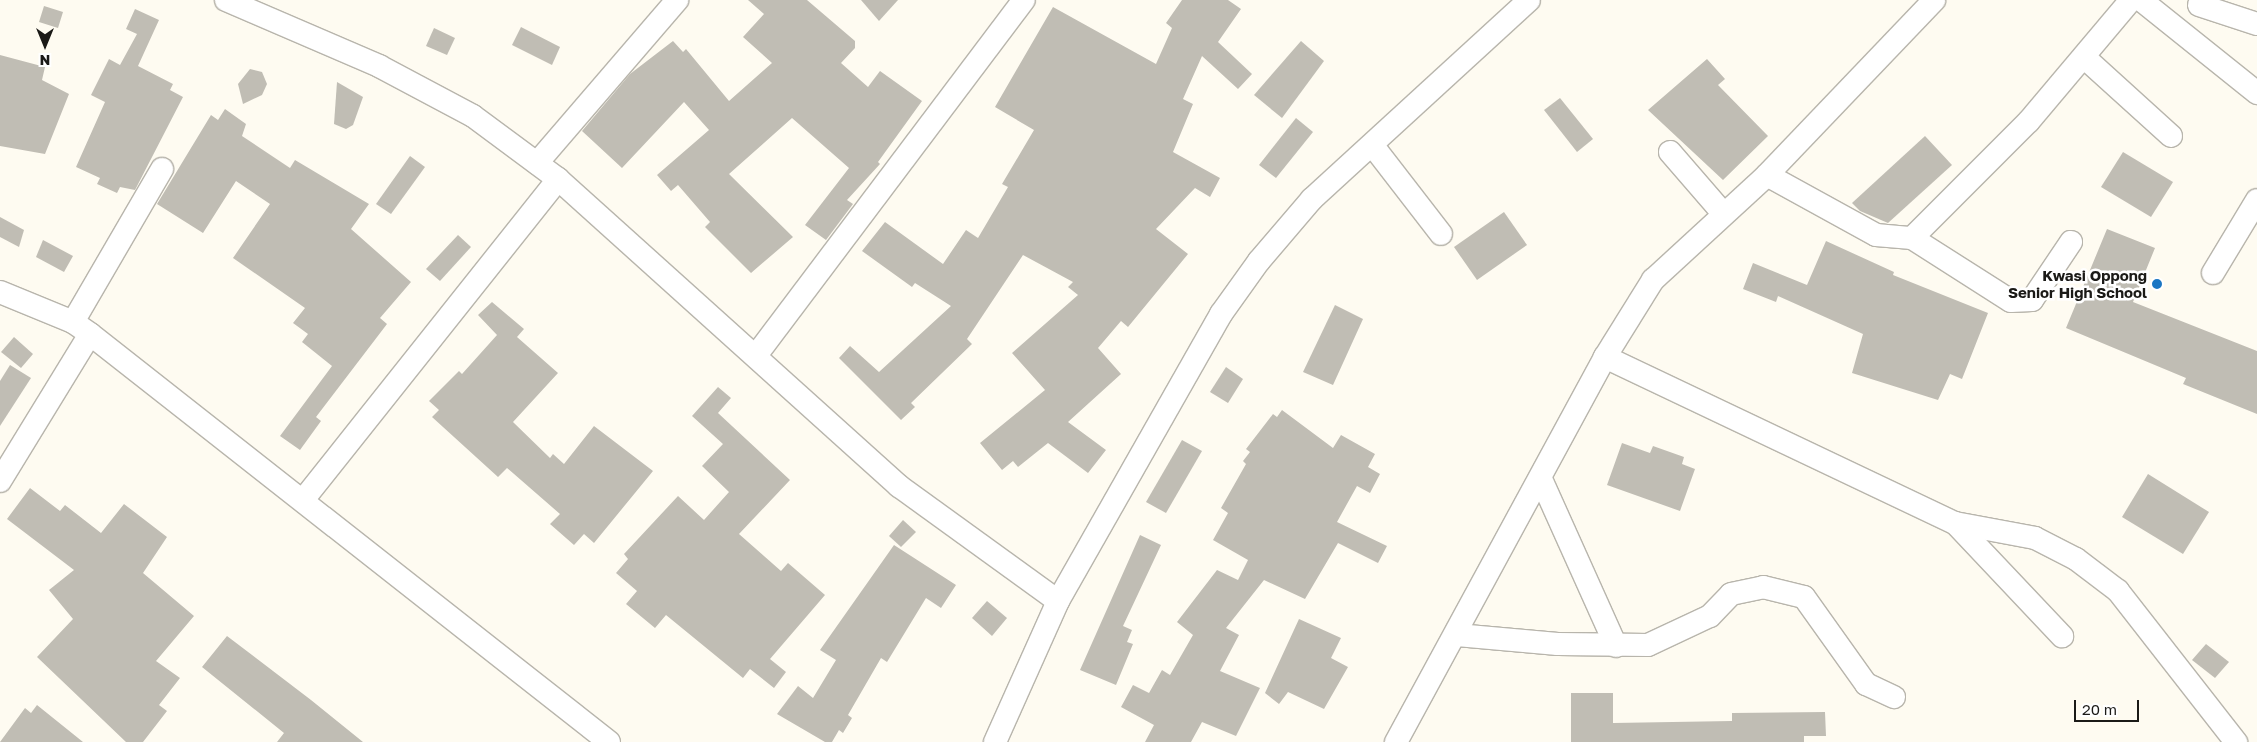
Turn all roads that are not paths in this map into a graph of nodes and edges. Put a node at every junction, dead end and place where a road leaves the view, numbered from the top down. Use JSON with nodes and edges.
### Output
{"nodes":[{"id":1,"x":226,"y":0,"type":"edge"},
{"id":2,"x":677,"y":0,"type":"edge"},
{"id":3,"x":1024,"y":0,"type":"edge"},
{"id":4,"x":1934,"y":0,"type":"edge"},
{"id":5,"x":2131,"y":0,"type":"edge"},
{"id":6,"x":2141,"y":0,"type":"edge"},
{"id":7,"x":2201,"y":3,"type":"edge"},
{"id":8,"x":1515,"y":4,"type":"edge"},
{"id":9,"x":2257,"y":24,"type":"edge"},
{"id":10,"x":2183,"y":36,"type":"junction"},
{"id":11,"x":2085,"y":58,"type":"junction"},
{"id":12,"x":2257,"y":93,"type":"edge"},
{"id":13,"x":2171,"y":136,"type":"dead end"},
{"id":14,"x":1373,"y":146,"type":"junction"},
{"id":15,"x":1670,"y":152,"type":"dead end"},
{"id":16,"x":537,"y":163,"type":"junction"},
{"id":17,"x":162,"y":168,"type":"dead end"},
{"id":18,"x":1767,"y":175,"type":"junction"},
{"id":19,"x":558,"y":179,"type":"junction"},
{"id":20,"x":2257,"y":200,"type":"edge"},
{"id":21,"x":1722,"y":212,"type":"junction"},
{"id":22,"x":1441,"y":234,"type":"dead end"},
{"id":23,"x":1912,"y":238,"type":"junction"},
{"id":24,"x":2071,"y":242,"type":"dead end"},
{"id":25,"x":2213,"y":273,"type":"dead end"},
{"id":26,"x":0,"y":292,"type":"edge"},
{"id":27,"x":82,"y":328,"type":"junction"},
{"id":28,"x":757,"y":354,"type":"junction"},
{"id":29,"x":1605,"y":357,"type":"junction"},
{"id":30,"x":1541,"y":479,"type":"junction"},
{"id":31,"x":0,"y":481,"type":"edge"},
{"id":32,"x":303,"y":500,"type":"junction"},
{"id":33,"x":1954,"y":522,"type":"junction"},
{"id":34,"x":1058,"y":601,"type":"junction"},
{"id":35,"x":1457,"y":635,"type":"junction"},
{"id":36,"x":2062,"y":636,"type":"dead end"},
{"id":37,"x":1616,"y":646,"type":"junction"},
{"id":38,"x":1894,"y":697,"type":"dead end"},
{"id":39,"x":609,"y":742,"type":"edge"},
{"id":40,"x":995,"y":742,"type":"edge"},
{"id":41,"x":1396,"y":742,"type":"edge"},
{"id":42,"x":2236,"y":742,"type":"edge"}],
"edges":[{"from":1,"to":16,"type":"street"},
{"from":2,"to":16,"type":"street"},
{"from":3,"to":28,"type":"street"},
{"from":4,"to":18,"type":"street"},
{"from":5,"to":11,"type":"street"},
{"from":6,"to":10,"type":"street"},
{"from":7,"to":9,"type":"street"},
{"from":7,"to":10,"type":"street"},
{"from":8,"to":14,"type":"street"},
{"from":10,"to":12,"type":"street"},
{"from":11,"to":13,"type":"street"},
{"from":11,"to":23,"type":"street"},
{"from":14,"to":22,"type":"street"},
{"from":14,"to":34,"type":"street"},
{"from":15,"to":21,"type":"street"},
{"from":16,"to":19,"type":"street"},
{"from":17,"to":27,"type":"street"},
{"from":18,"to":21,"type":"street"},
{"from":18,"to":23,"type":"street"},
{"from":19,"to":28,"type":"street"},
{"from":19,"to":32,"type":"street"},
{"from":20,"to":25,"type":"street"},
{"from":21,"to":29,"type":"street"},
{"from":23,"to":24,"type":"street"},
{"from":26,"to":27,"type":"street"},
{"from":27,"to":31,"type":"street"},
{"from":27,"to":32,"type":"street"},
{"from":28,"to":34,"type":"street"},
{"from":29,"to":30,"type":"street"},
{"from":29,"to":33,"type":"street"},
{"from":30,"to":35,"type":"street"},
{"from":30,"to":37,"type":"street"},
{"from":32,"to":39,"type":"street"},
{"from":33,"to":36,"type":"street"},
{"from":33,"to":42,"type":"street"},
{"from":34,"to":40,"type":"street"},
{"from":35,"to":37,"type":"street"},
{"from":35,"to":41,"type":"street"},
{"from":37,"to":38,"type":"street"}]}
